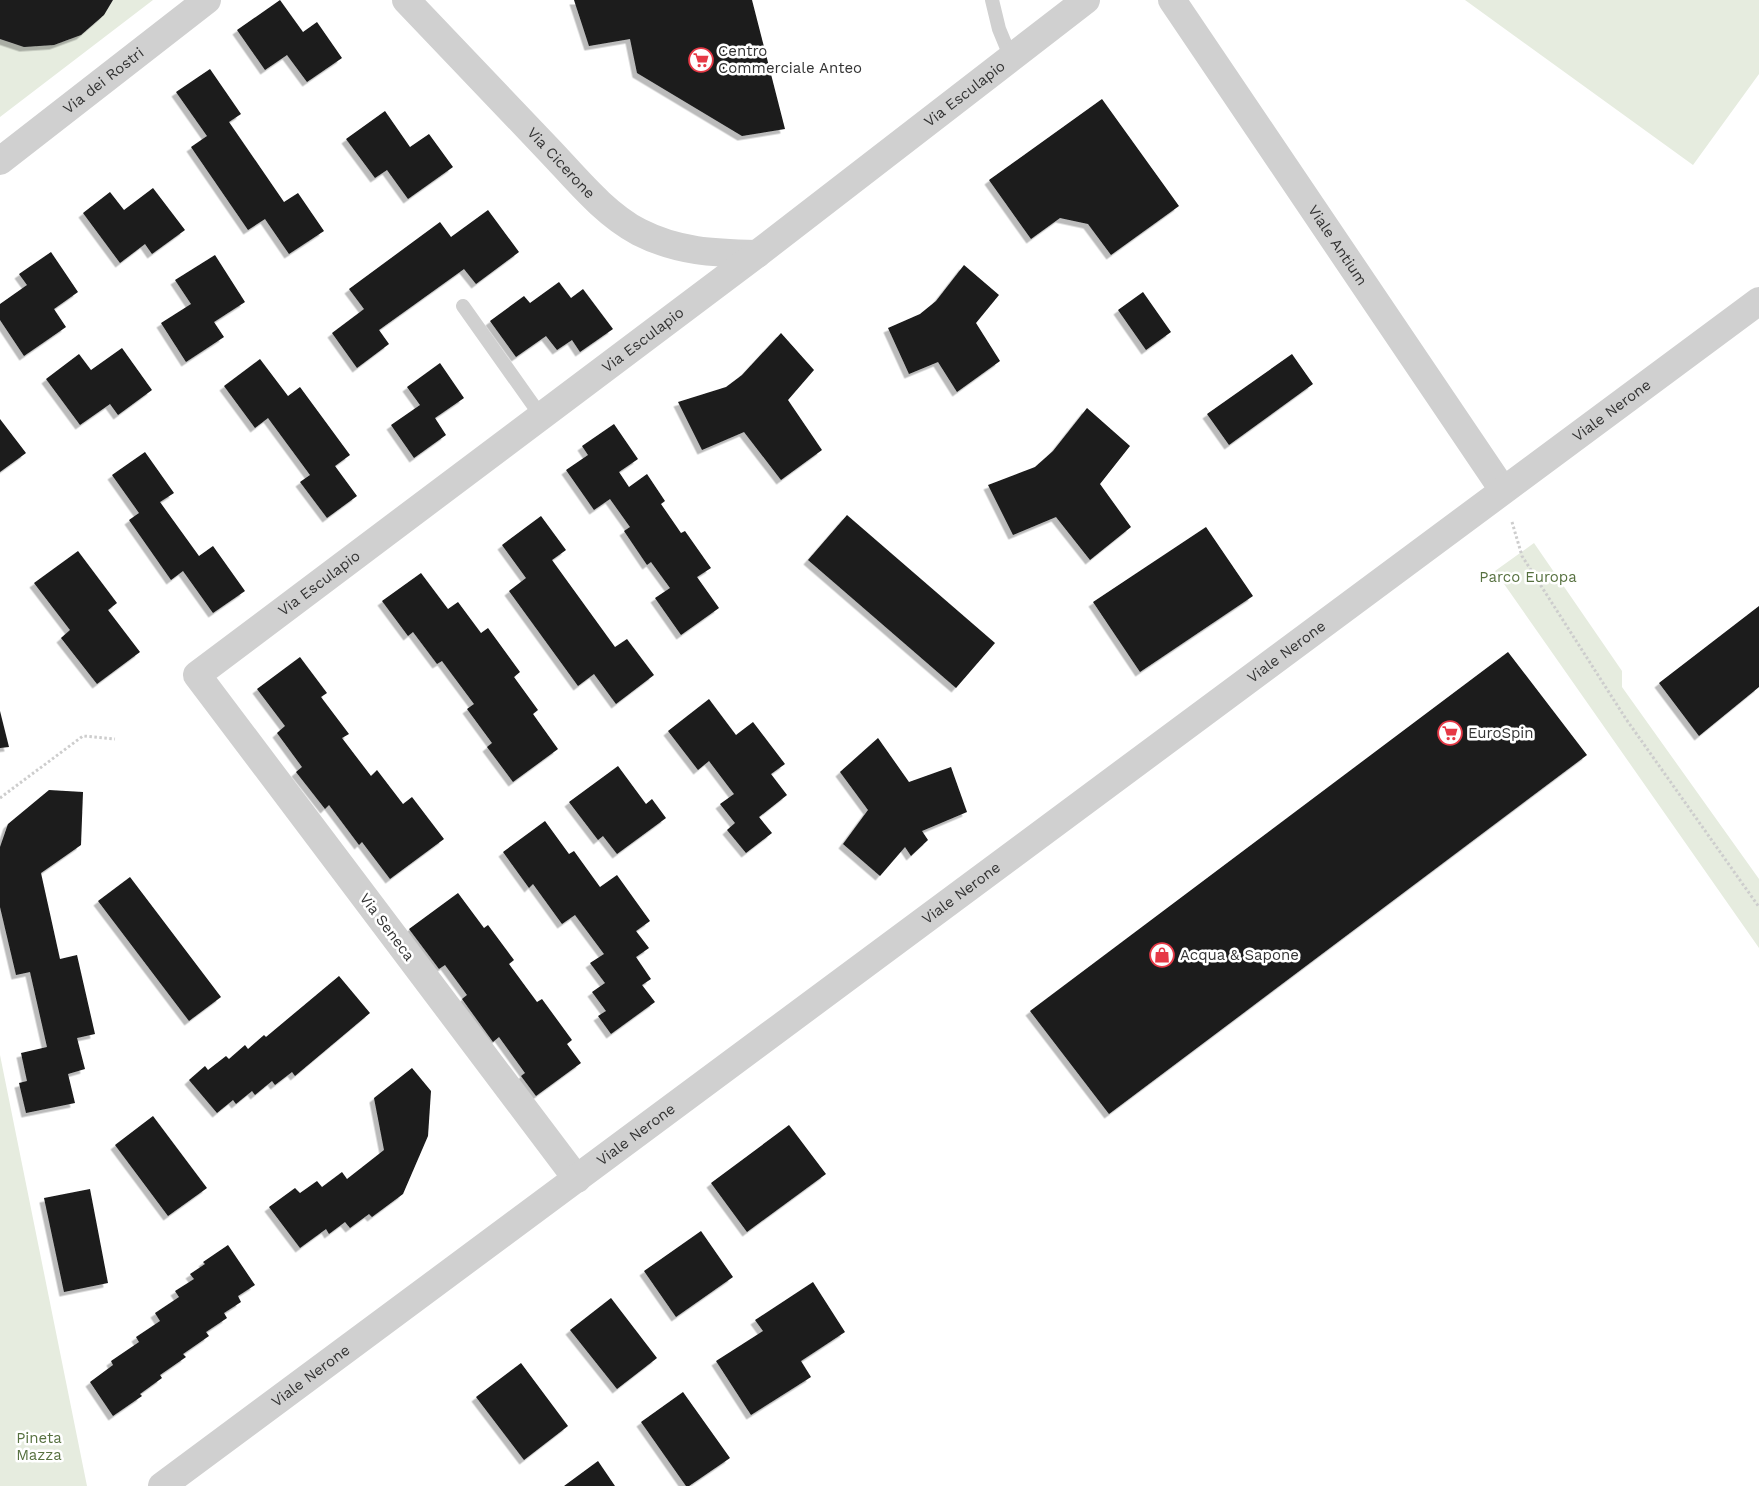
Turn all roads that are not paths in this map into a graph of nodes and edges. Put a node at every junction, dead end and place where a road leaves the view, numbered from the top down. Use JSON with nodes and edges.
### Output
{"nodes":[{"id":1,"x":207,"y":0,"type":"edge"},
{"id":2,"x":406,"y":0,"type":"edge"},
{"id":3,"x":992,"y":0,"type":"edge"},
{"id":4,"x":1086,"y":0,"type":"edge"},
{"id":5,"x":1172,"y":0,"type":"edge"},
{"id":6,"x":1011,"y":58,"type":"junction"},
{"id":7,"x":0,"y":161,"type":"edge"},
{"id":8,"x":757,"y":254,"type":"junction"},
{"id":9,"x":1759,"y":301,"type":"edge"},
{"id":10,"x":463,"y":306,"type":"dead end"},
{"id":11,"x":541,"y":416,"type":"junction"},
{"id":12,"x":1503,"y":490,"type":"junction"},
{"id":13,"x":198,"y":675,"type":"joint"},
{"id":14,"x":577,"y":1179,"type":"junction"},
{"id":15,"x":162,"y":1486,"type":"edge"}],
"edges":[{"from":1,"to":7,"type":"street","name":"Via dei Rostri"},
{"from":2,"to":8,"type":"street","name":"Via Cicerone"},
{"from":3,"to":6,"type":"lane"},
{"from":4,"to":6,"type":"street","name":"Via Esculapio"},
{"from":5,"to":12,"type":"street","name":"Viale Antium"},
{"from":6,"to":8,"type":"street","name":"Via Esculapio"},
{"from":8,"to":11,"type":"street","name":"Via Esculapio"},
{"from":9,"to":12,"type":"street","name":"Viale Nerone"},
{"from":10,"to":11,"type":"lane"},
{"from":11,"to":13,"type":"street","name":"Via Esculapio"},
{"from":12,"to":14,"type":"street","name":"Viale Nerone"},
{"from":13,"to":14,"type":"street","name":"Via Seneca"},
{"from":14,"to":15,"type":"street","name":"Viale Nerone"}]}
